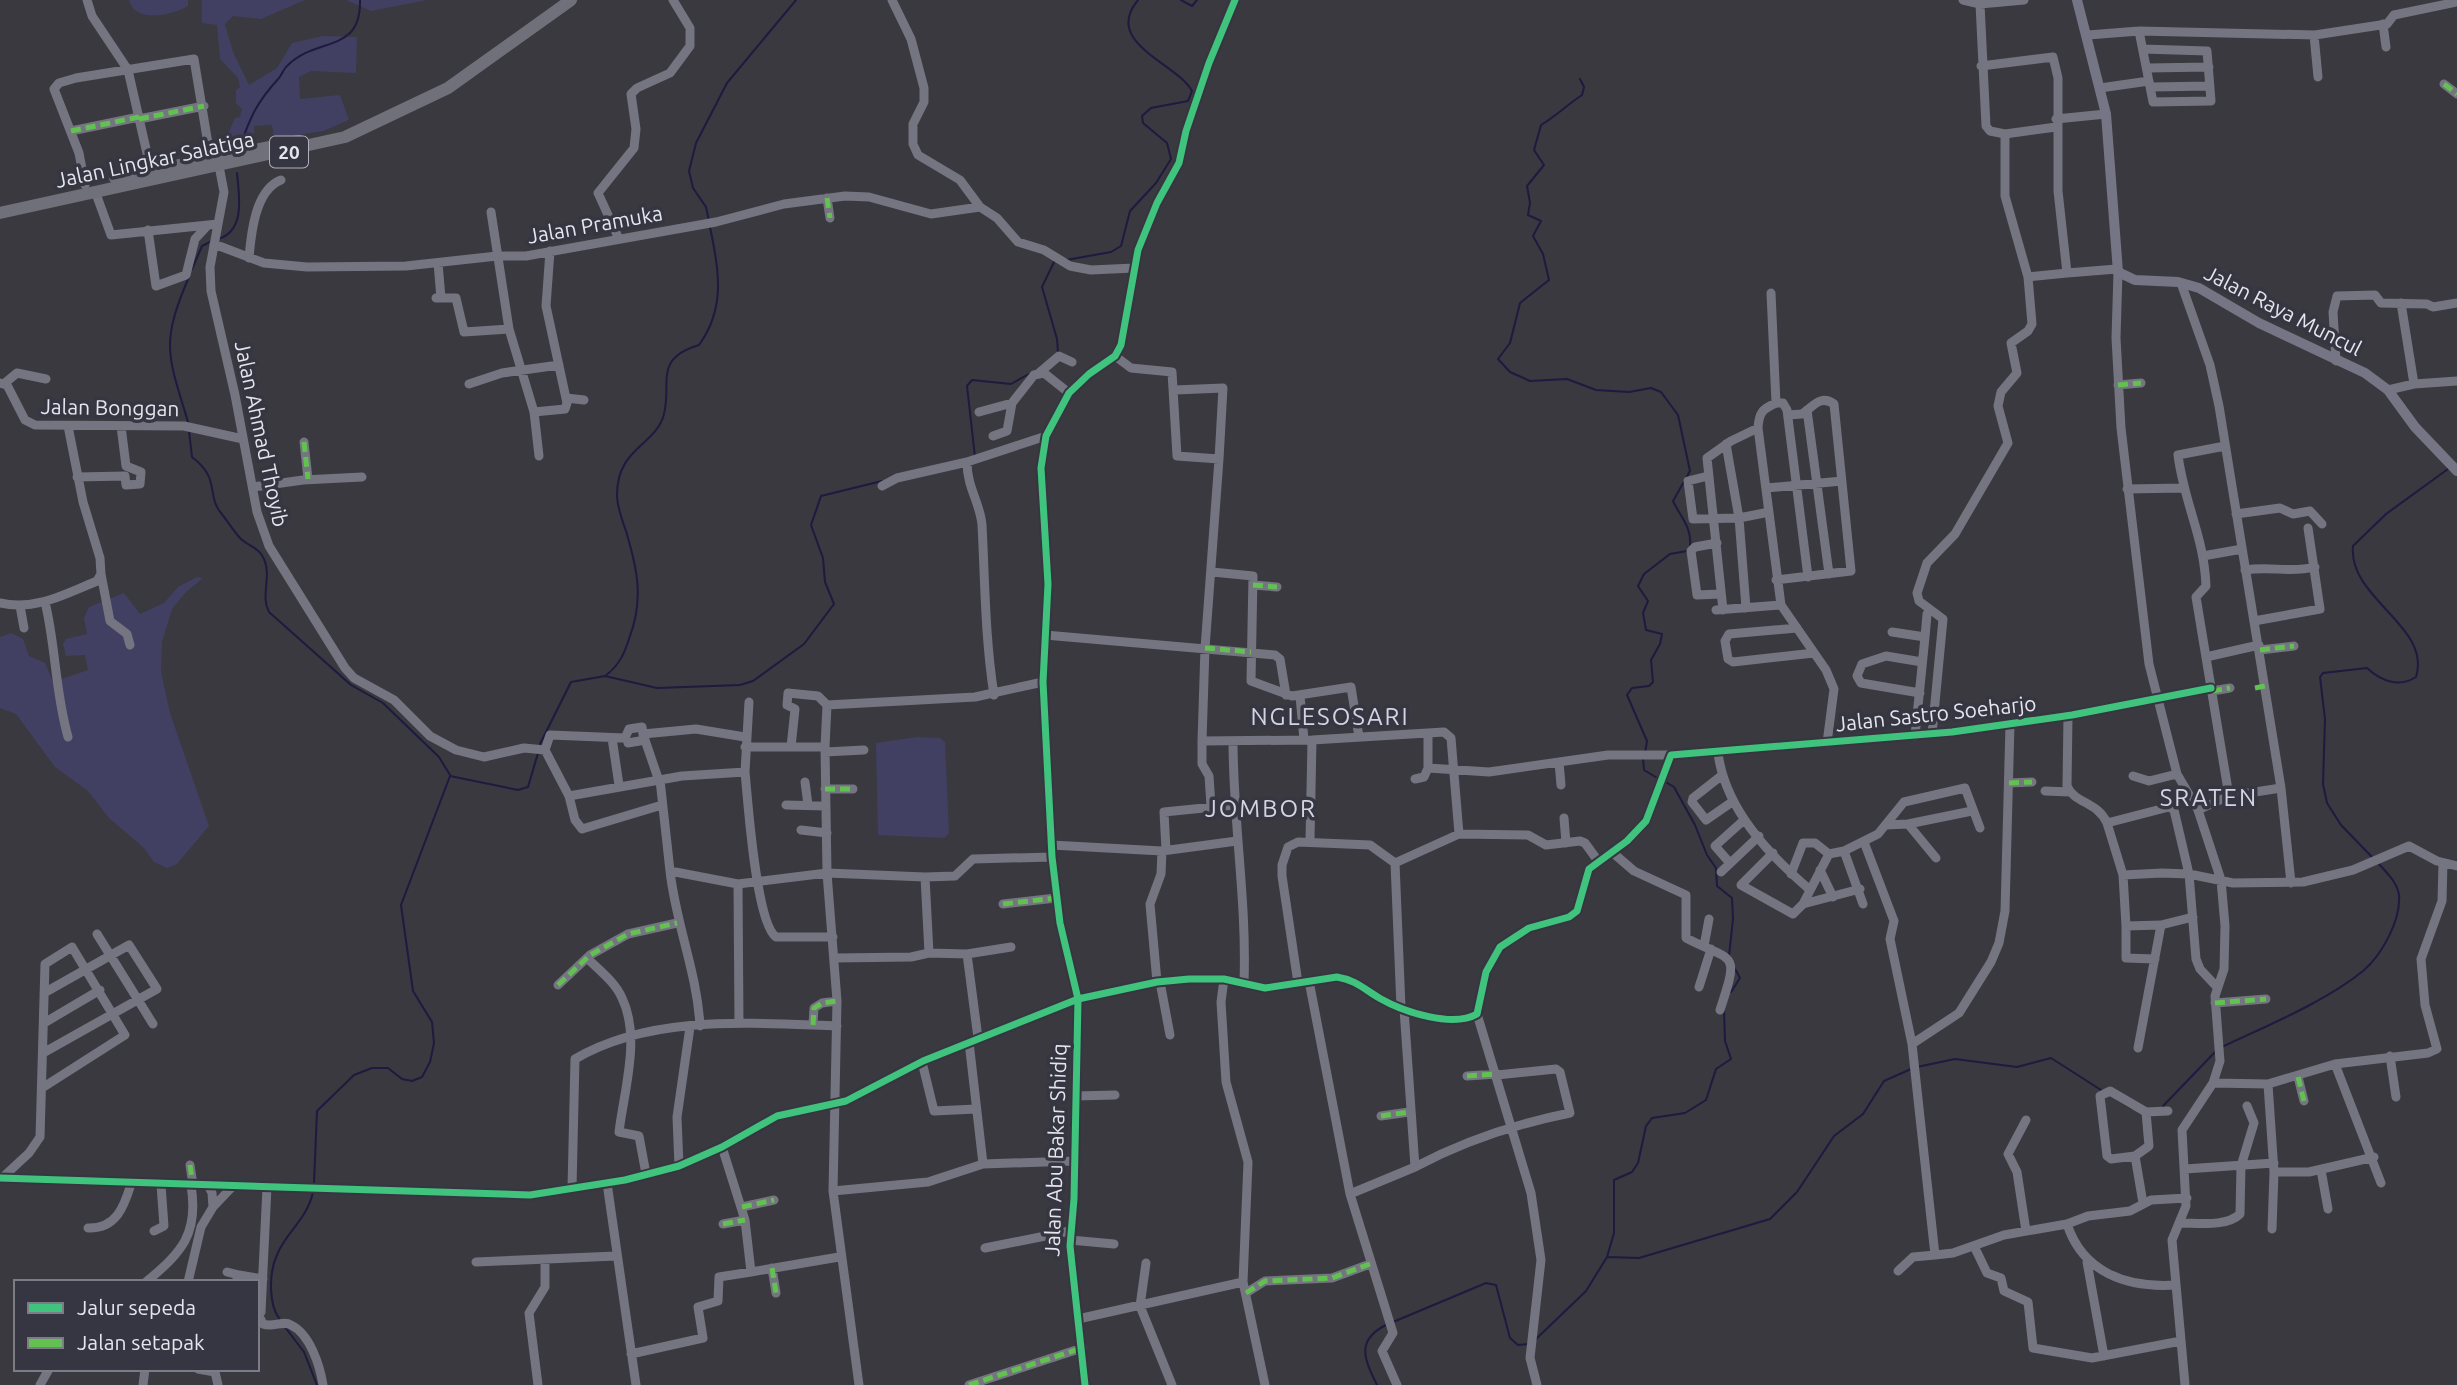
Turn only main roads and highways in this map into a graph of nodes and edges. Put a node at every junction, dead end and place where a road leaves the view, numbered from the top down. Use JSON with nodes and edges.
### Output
{"nodes":[{"id":1,"x":558,"y":0,"type":"edge"},
{"id":2,"x":571,"y":0,"type":"edge"},
{"id":3,"x":2077,"y":0,"type":"edge"},
{"id":4,"x":464,"y":73,"type":"junction"},
{"id":5,"x":214,"y":164,"type":"junction"},
{"id":6,"x":90,"y":188,"type":"junction"},
{"id":7,"x":0,"y":205,"type":"edge"},
{"id":8,"x":0,"y":213,"type":"edge"},
{"id":9,"x":2457,"y":471,"type":"edge"}],
"edges":[{"from":1,"to":4,"type":"highway","name":"Jalan Lingkar Salatiga","number":"20"},
{"from":2,"to":4,"type":"highway","name":"Jalan Lingkar Salatiga","number":"20"},
{"from":3,"to":9,"type":"main road","name":"Jalan Raya Muncul"},
{"from":4,"to":5,"type":"highway","name":"Jalan Lingkar Salatiga","number":"20"},
{"from":5,"to":6,"type":"highway","name":"Jalan Lingkar Salatiga","number":"20"},
{"from":5,"to":6,"type":"highway","name":"Jalan Lingkar Salatiga","number":"20"},
{"from":6,"to":7,"type":"highway","name":"Jalan Lingkar Salatiga","number":"20"},
{"from":6,"to":8,"type":"highway","name":"Jalan Lingkar Salatiga","number":"20"}]}
